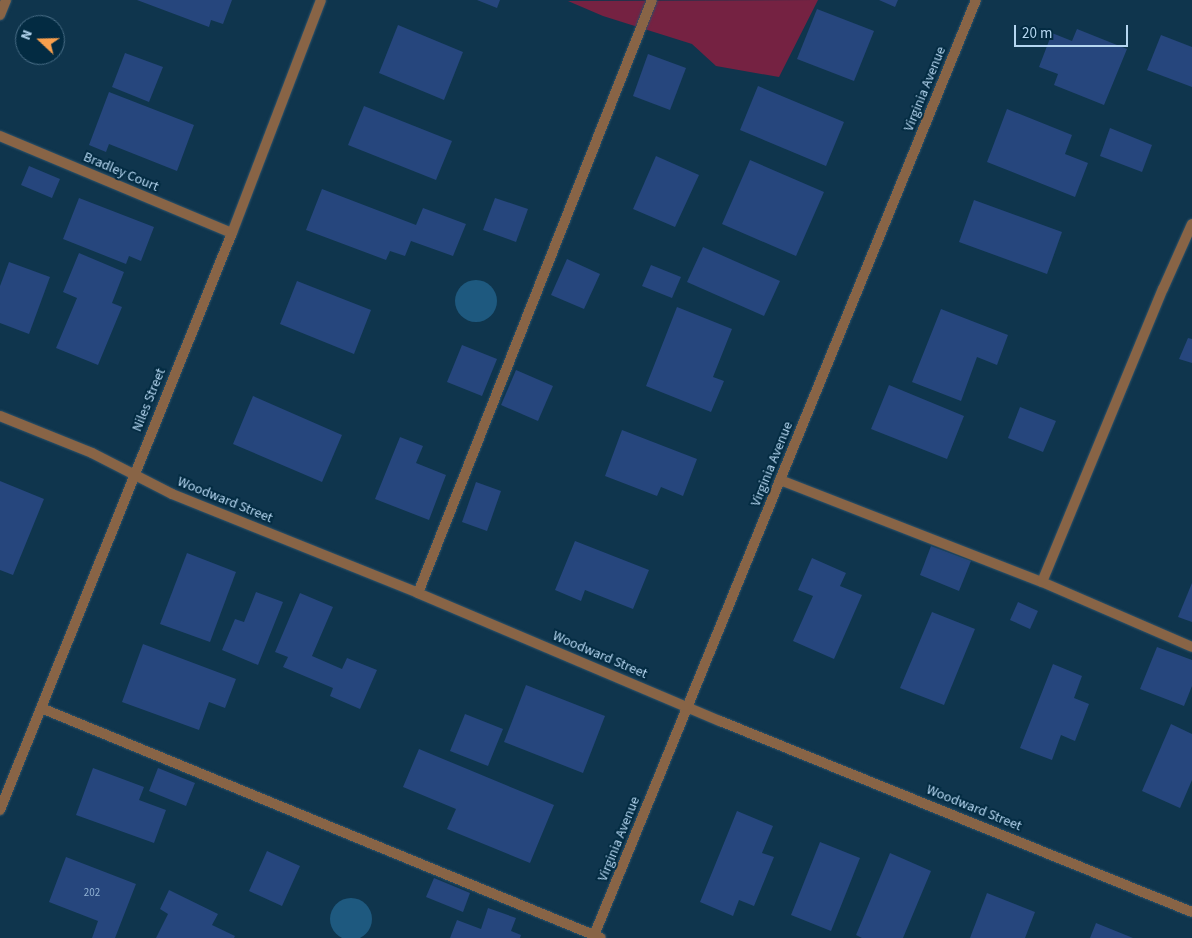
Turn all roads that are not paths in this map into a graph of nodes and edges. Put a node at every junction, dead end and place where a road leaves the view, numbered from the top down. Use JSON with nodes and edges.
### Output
{"nodes":[{"id":1,"x":6,"y":0,"type":"edge"},
{"id":2,"x":321,"y":0,"type":"edge"},
{"id":3,"x":652,"y":0,"type":"edge"},
{"id":4,"x":976,"y":0,"type":"edge"},
{"id":5,"x":0,"y":15,"type":"edge"},
{"id":6,"x":0,"y":136,"type":"edge"},
{"id":7,"x":1192,"y":224,"type":"edge"},
{"id":8,"x":232,"y":233,"type":"junction"},
{"id":9,"x":0,"y":416,"type":"edge"},
{"id":10,"x":134,"y":474,"type":"junction"},
{"id":11,"x":780,"y":480,"type":"junction"},
{"id":12,"x":1042,"y":582,"type":"junction"},
{"id":13,"x":418,"y":593,"type":"junction"},
{"id":14,"x":1192,"y":647,"type":"edge"},
{"id":15,"x":688,"y":707,"type":"junction"},
{"id":16,"x":41,"y":708,"type":"junction"},
{"id":17,"x":0,"y":810,"type":"edge"},
{"id":18,"x":1192,"y":912,"type":"edge"},
{"id":19,"x":596,"y":937,"type":"edge"}],
"edges":[{"from":1,"to":5,"type":"street"},
{"from":2,"to":8,"type":"street","name":"Niles Street"},
{"from":3,"to":13,"type":"street"},
{"from":4,"to":11,"type":"street","name":"Virginia Avenue"},
{"from":6,"to":8,"type":"street","name":"Bradley Court"},
{"from":7,"to":12,"type":"street"},
{"from":8,"to":10,"type":"street","name":"Niles Street"},
{"from":9,"to":10,"type":"street","name":"Woodward Street"},
{"from":10,"to":13,"type":"street","name":"Woodward Street"},
{"from":10,"to":16,"type":"street","name":"Niles Street"},
{"from":11,"to":12,"type":"street"},
{"from":11,"to":15,"type":"street","name":"Virginia Avenue"},
{"from":12,"to":14,"type":"street"},
{"from":13,"to":15,"type":"street","name":"Woodward Street"},
{"from":15,"to":18,"type":"street","name":"Woodward Street"},
{"from":15,"to":19,"type":"street","name":"Virginia Avenue"},
{"from":16,"to":17,"type":"street","name":"Niles Street"},
{"from":16,"to":19,"type":"street"}]}
